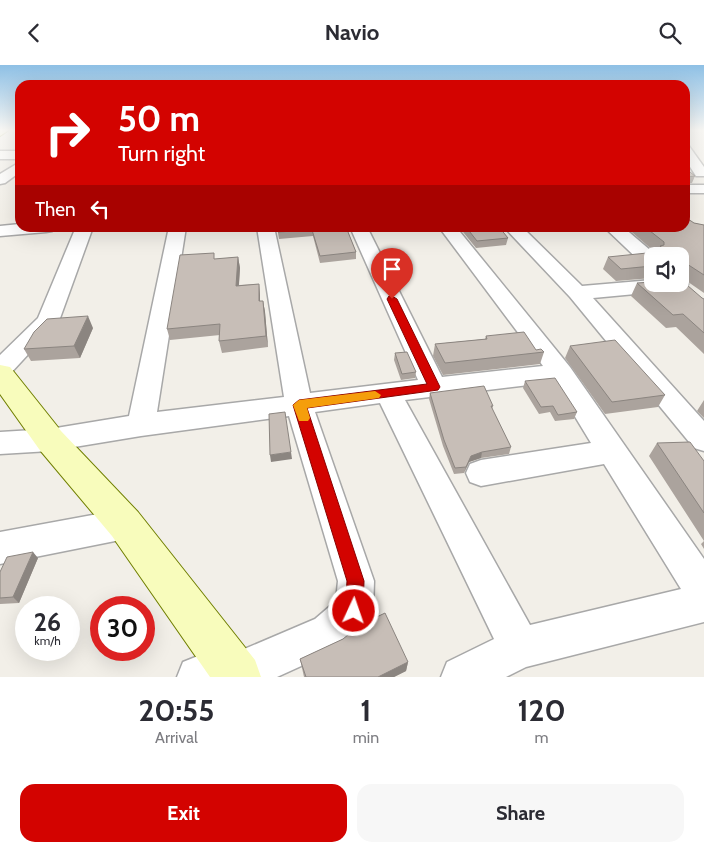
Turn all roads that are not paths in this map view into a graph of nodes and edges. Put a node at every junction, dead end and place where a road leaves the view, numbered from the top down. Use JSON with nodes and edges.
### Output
{"nodes":[{"id":1,"x":692,"y":159,"type":"edge"},
{"id":2,"x":15,"y":169,"type":"edge"},
{"id":3,"x":702,"y":173,"type":"edge"},
{"id":4,"x":15,"y":180,"type":"edge"},
{"id":5,"x":0,"y":181,"type":"edge"},
{"id":6,"x":690,"y":189,"type":"edge"},
{"id":7,"x":704,"y":189,"type":"edge"},
{"id":8,"x":15,"y":230,"type":"edge"},
{"id":9,"x":0,"y":231,"type":"edge"},
{"id":10,"x":83,"y":232,"type":"edge"},
{"id":11,"x":177,"y":232,"type":"edge"},
{"id":12,"x":266,"y":232,"type":"edge"},
{"id":13,"x":360,"y":232,"type":"edge"},
{"id":14,"x":451,"y":232,"type":"edge"},
{"id":15,"x":517,"y":232,"type":"edge"},
{"id":16,"x":618,"y":232,"type":"edge"},
{"id":17,"x":644,"y":255,"type":"edge"},
{"id":18,"x":644,"y":288,"type":"edge"},
{"id":19,"x":577,"y":293,"type":"junction"},
{"id":20,"x":0,"y":369,"type":"edge"},
{"id":21,"x":0,"y":373,"type":"edge"},
{"id":22,"x":560,"y":373,"type":"junction"},
{"id":23,"x":434,"y":387,"type":"junction"},
{"id":24,"x":388,"y":393,"type":"junction"},
{"id":25,"x":299,"y":405,"type":"junction"},
{"id":26,"x":141,"y":425,"type":"junction"},
{"id":27,"x":704,"y":440,"type":"edge"},
{"id":28,"x":50,"y":441,"type":"junction"},
{"id":29,"x":0,"y":443,"type":"edge"},
{"id":30,"x":612,"y":451,"type":"junction"},
{"id":31,"x":481,"y":473,"type":"dead end"},
{"id":32,"x":125,"y":524,"type":"junction"},
{"id":33,"x":0,"y":548,"type":"edge"},
{"id":34,"x":704,"y":591,"type":"edge"},
{"id":35,"x":704,"y":603,"type":"edge"},
{"id":36,"x":520,"y":648,"type":"junction"},
{"id":37,"x":224,"y":676,"type":"edge"},
{"id":38,"x":462,"y":677,"type":"edge"}],
"edges":[{"from":1,"to":3,"type":"street"},
{"from":2,"to":5,"type":"street"},
{"from":4,"to":5,"type":"street"},
{"from":6,"to":7,"type":"street"},
{"from":8,"to":9,"type":"street"},
{"from":10,"to":20,"type":"street"},
{"from":11,"to":26,"type":"street"},
{"from":12,"to":25,"type":"street"},
{"from":13,"to":23,"type":"street"},
{"from":14,"to":22,"type":"street"},
{"from":15,"to":19,"type":"street"},
{"from":16,"to":17,"type":"street"},
{"from":18,"to":19,"type":"street"},
{"from":19,"to":27,"type":"street"},
{"from":21,"to":28,"type":"street"},
{"from":22,"to":23,"type":"street"},
{"from":22,"to":30,"type":"street"},
{"from":23,"to":24,"type":"street"},
{"from":24,"to":25,"type":"street"},
{"from":24,"to":36,"type":"street"},
{"from":25,"to":26,"type":"street"},
{"from":25,"to":37,"type":"street"},
{"from":26,"to":28,"type":"street"},
{"from":28,"to":29,"type":"street"},
{"from":28,"to":32,"type":"street"},
{"from":30,"to":31,"type":"street"},
{"from":30,"to":34,"type":"street"},
{"from":32,"to":33,"type":"street"},
{"from":32,"to":37,"type":"street"},
{"from":35,"to":36,"type":"street"},
{"from":36,"to":38,"type":"street"}]}
